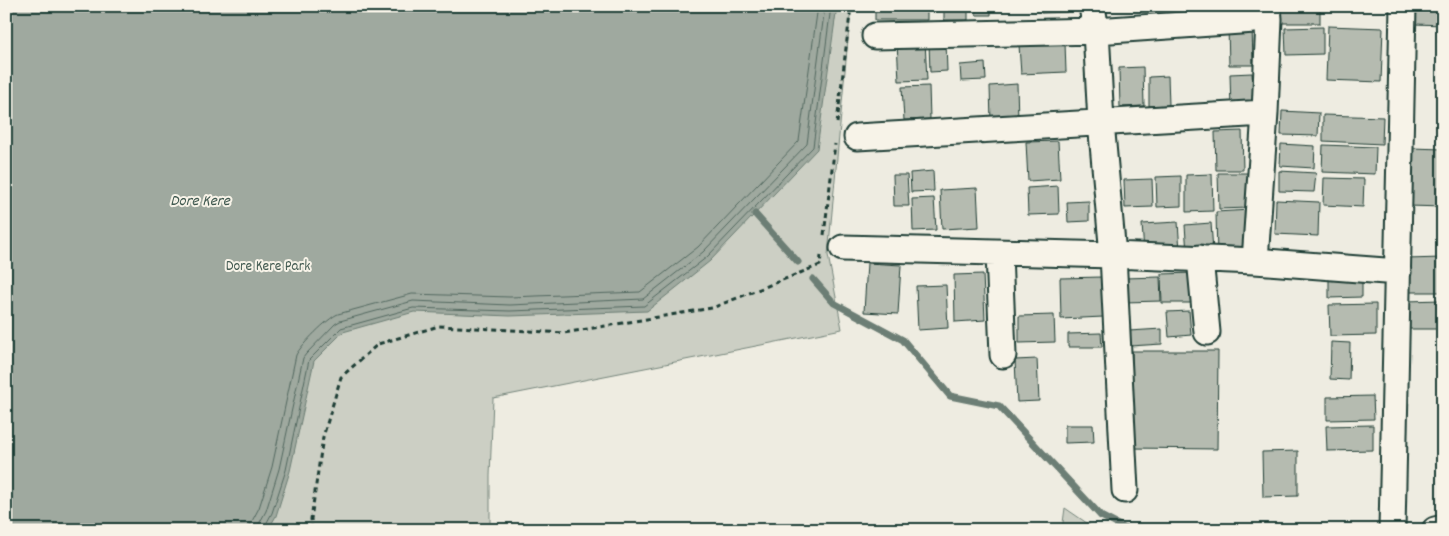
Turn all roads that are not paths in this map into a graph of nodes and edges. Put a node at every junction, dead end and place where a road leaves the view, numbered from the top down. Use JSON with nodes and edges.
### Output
{"nodes":[{"id":1,"x":1092,"y":6,"type":"edge"},
{"id":2,"x":1403,"y":6,"type":"edge"},
{"id":3,"x":1269,"y":13,"type":"edge"},
{"id":4,"x":1096,"y":30,"type":"junction"},
{"id":5,"x":875,"y":36,"type":"dead end"},
{"id":6,"x":1265,"y":113,"type":"junction"},
{"id":7,"x":1101,"y":122,"type":"junction"},
{"id":8,"x":843,"y":134,"type":"road end"},
{"id":9,"x":829,"y":247,"type":"road end"},
{"id":10,"x":999,"y":253,"type":"junction"},
{"id":11,"x":1113,"y":255,"type":"junction"},
{"id":12,"x":1200,"y":258,"type":"junction"},
{"id":13,"x":1255,"y":261,"type":"junction"},
{"id":14,"x":1398,"y":272,"type":"junction"},
{"id":15,"x":1207,"y":332,"type":"dead end"},
{"id":16,"x":1003,"y":355,"type":"dead end"},
{"id":17,"x":1125,"y":490,"type":"dead end"},
{"id":18,"x":1443,"y":528,"type":"edge"},
{"id":19,"x":1392,"y":530,"type":"edge"},
{"id":20,"x":1435,"y":530,"type":"edge"}],
"edges":[{"from":1,"to":4,"type":"street"},
{"from":2,"to":14,"type":"street"},
{"from":3,"to":4,"type":"street"},
{"from":3,"to":6,"type":"street"},
{"from":4,"to":5,"type":"street"},
{"from":4,"to":7,"type":"street"},
{"from":6,"to":7,"type":"street"},
{"from":6,"to":13,"type":"street"},
{"from":7,"to":8,"type":"street"},
{"from":7,"to":11,"type":"street"},
{"from":9,"to":10,"type":"street"},
{"from":10,"to":11,"type":"street"},
{"from":10,"to":16,"type":"street"},
{"from":11,"to":12,"type":"street"},
{"from":11,"to":17,"type":"street"},
{"from":12,"to":13,"type":"street"},
{"from":12,"to":15,"type":"street"},
{"from":13,"to":14,"type":"street"},
{"from":14,"to":19,"type":"street"},
{"from":18,"to":20,"type":"street"}]}
